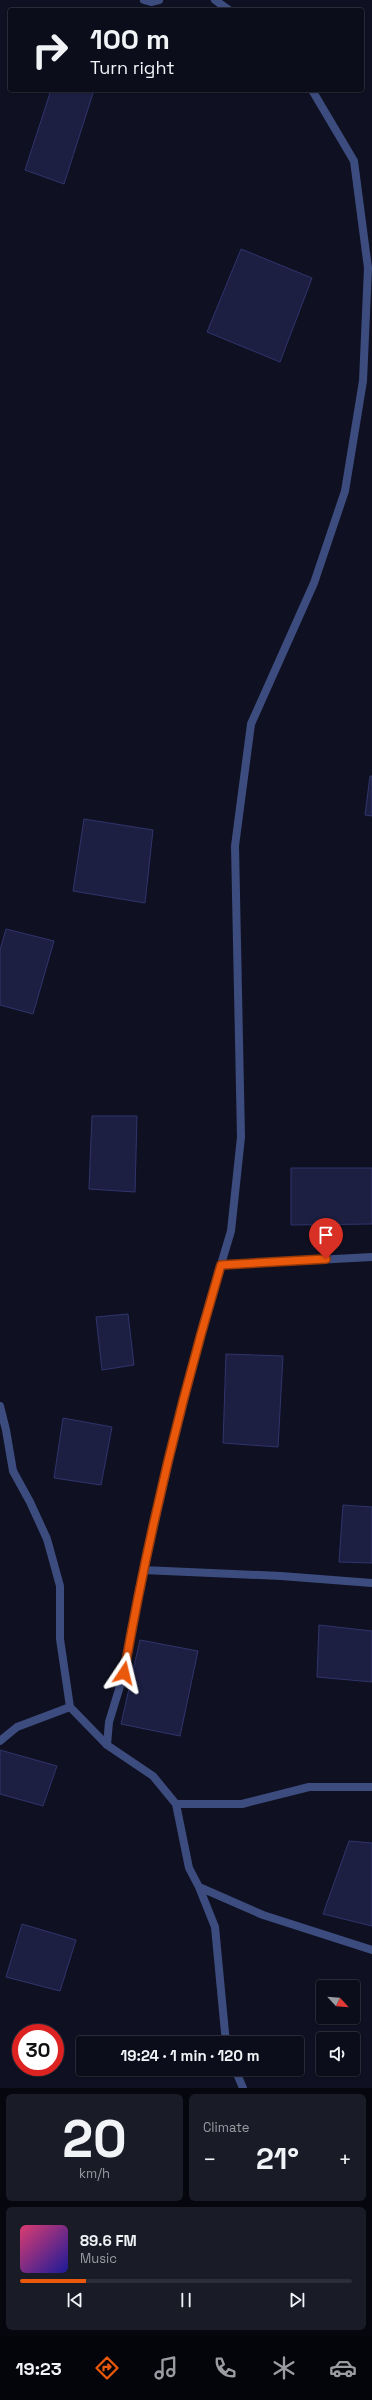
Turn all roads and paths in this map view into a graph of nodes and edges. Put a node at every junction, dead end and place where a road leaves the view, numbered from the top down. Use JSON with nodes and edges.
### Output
{"nodes":[{"id":1,"x":144,"y":0,"type":"edge"},
{"id":2,"x":159,"y":0,"type":"edge"},
{"id":3,"x":215,"y":0,"type":"edge"},
{"id":4,"x":226,"y":8,"type":"edge"},
{"id":5,"x":313,"y":92,"type":"edge"},
{"id":6,"x":369,"y":311,"type":"edge"},
{"id":7,"x":372,"y":1257,"type":"edge"},
{"id":8,"x":221,"y":1265,"type":"junction"},
{"id":9,"x":0,"y":1406,"type":"edge"},
{"id":10,"x":143,"y":1570,"type":"junction"},
{"id":11,"x":372,"y":1583,"type":"edge"},
{"id":12,"x":70,"y":1707,"type":"junction"},
{"id":13,"x":0,"y":1740,"type":"edge"},
{"id":14,"x":107,"y":1745,"type":"junction"},
{"id":15,"x":372,"y":1787,"type":"edge"},
{"id":16,"x":176,"y":1804,"type":"junction"},
{"id":17,"x":199,"y":1887,"type":"junction"},
{"id":18,"x":372,"y":1950,"type":"edge"},
{"id":19,"x":225,"y":2036,"type":"edge"},
{"id":20,"x":238,"y":2076,"type":"edge"},
{"id":21,"x":243,"y":2088,"type":"edge"}],
"edges":[{"from":1,"to":2,"type":"street"},
{"from":3,"to":4,"type":"street"},
{"from":5,"to":6,"type":"street"},
{"from":6,"to":8,"type":"street"},
{"from":7,"to":8,"type":"street"},
{"from":8,"to":10,"type":"street"},
{"from":9,"to":12,"type":"street"},
{"from":10,"to":11,"type":"street"},
{"from":10,"to":14,"type":"street"},
{"from":12,"to":13,"type":"street"},
{"from":12,"to":14,"type":"street"},
{"from":14,"to":16,"type":"street"},
{"from":15,"to":16,"type":"street"},
{"from":16,"to":17,"type":"street"},
{"from":17,"to":18,"type":"street"},
{"from":17,"to":19,"type":"street"},
{"from":20,"to":21,"type":"street"}]}
